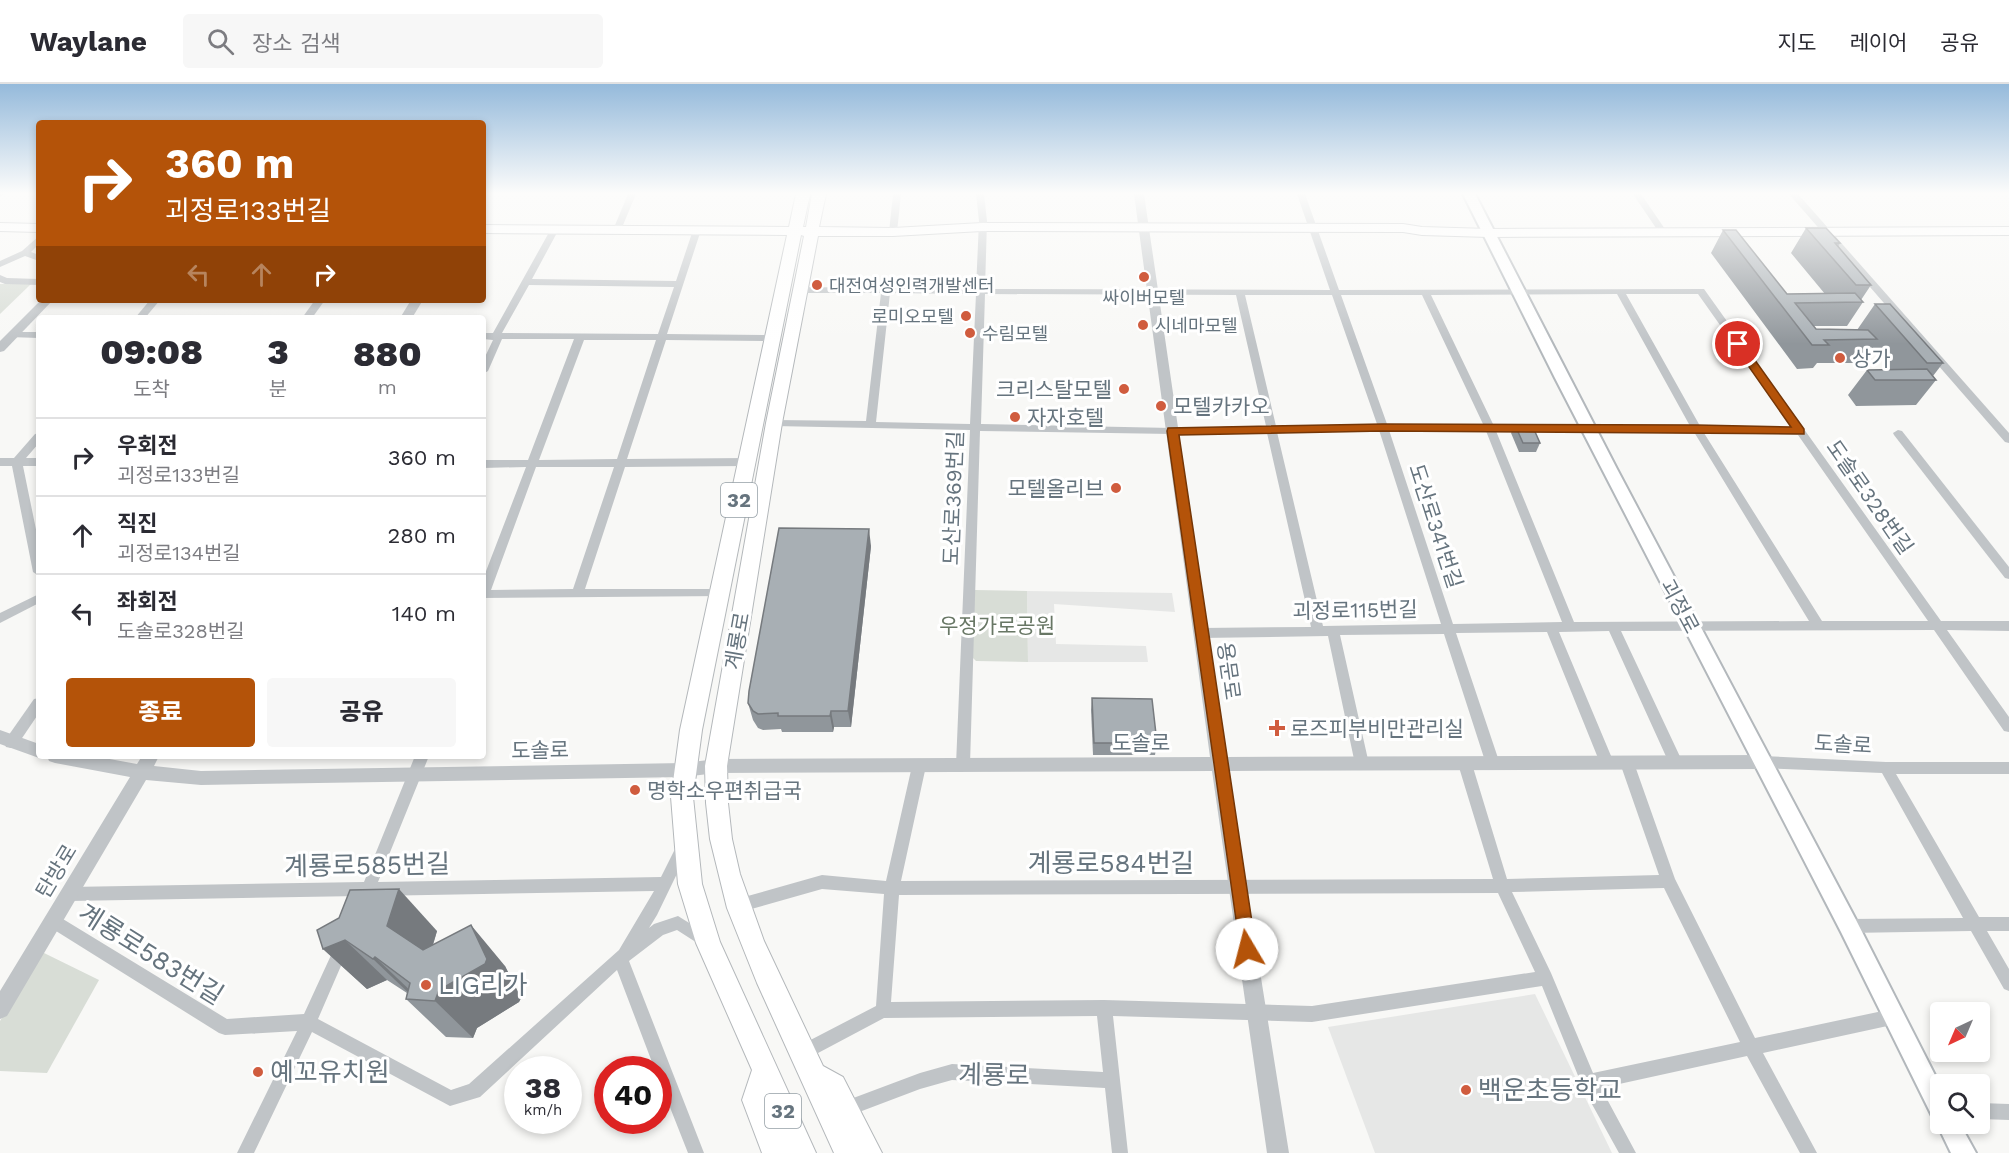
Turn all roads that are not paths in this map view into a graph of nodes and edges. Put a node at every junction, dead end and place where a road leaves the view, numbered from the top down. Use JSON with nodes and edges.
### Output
{"nodes":[{"id":1,"x":35,"y":244,"type":"edge"},
{"id":2,"x":547,"y":244,"type":"edge"},
{"id":3,"x":693,"y":244,"type":"edge"},
{"id":4,"x":800,"y":244,"type":"edge"},
{"id":5,"x":803,"y":244,"type":"edge"},
{"id":6,"x":981,"y":244,"type":"edge"},
{"id":7,"x":1147,"y":244,"type":"edge"},
{"id":8,"x":1318,"y":244,"type":"edge"},
{"id":9,"x":1495,"y":244,"type":"edge"},
{"id":10,"x":1838,"y":244,"type":"edge"},
{"id":11,"x":26,"y":253,"type":"junction"},
{"id":12,"x":36,"y":257,"type":"edge"},
{"id":13,"x":0,"y":264,"type":"edge"},
{"id":14,"x":0,"y":278,"type":"edge"},
{"id":15,"x":36,"y":282,"type":"edge"},
{"id":16,"x":526,"y":282,"type":"junction"},
{"id":17,"x":680,"y":284,"type":"junction"},
{"id":18,"x":799,"y":290,"type":"junction"},
{"id":19,"x":886,"y":291,"type":"junction"},
{"id":20,"x":1519,"y":291,"type":"junction"},
{"id":21,"x":1620,"y":291,"type":"junction"},
{"id":22,"x":979,"y":292,"type":"junction"},
{"id":23,"x":1335,"y":292,"type":"junction"},
{"id":24,"x":1425,"y":292,"type":"junction"},
{"id":25,"x":1153,"y":293,"type":"junction"},
{"id":26,"x":1240,"y":293,"type":"junction"},
{"id":27,"x":44,"y":303,"type":"edge"},
{"id":28,"x":152,"y":303,"type":"edge"},
{"id":29,"x":142,"y":315,"type":"edge"},
{"id":30,"x":12,"y":335,"type":"junction"},
{"id":31,"x":36,"y":335,"type":"edge"},
{"id":32,"x":486,"y":336,"type":"edge"},
{"id":33,"x":496,"y":336,"type":"junction"},
{"id":34,"x":580,"y":337,"type":"junction"},
{"id":35,"x":662,"y":338,"type":"junction"},
{"id":36,"x":773,"y":338,"type":"junction"},
{"id":37,"x":0,"y":348,"type":"edge"},
{"id":38,"x":486,"y":365,"type":"edge"},
{"id":39,"x":774,"y":423,"type":"junction"},
{"id":40,"x":871,"y":425,"type":"junction"},
{"id":41,"x":975,"y":427,"type":"junction"},
{"id":42,"x":1383,"y":428,"type":"junction"},
{"id":43,"x":1490,"y":428,"type":"junction"},
{"id":44,"x":1272,"y":429,"type":"junction"},
{"id":45,"x":1697,"y":429,"type":"junction"},
{"id":46,"x":1588,"y":430,"type":"junction"},
{"id":47,"x":1172,"y":431,"type":"junction"},
{"id":48,"x":1800,"y":432,"type":"junction"},
{"id":49,"x":1898,"y":432,"type":"dead end"},
{"id":50,"x":36,"y":440,"type":"edge"},
{"id":51,"x":2009,"y":440,"type":"edge"},
{"id":52,"x":0,"y":462,"type":"edge"},
{"id":53,"x":17,"y":462,"type":"junction"},
{"id":54,"x":36,"y":462,"type":"edge"},
{"id":55,"x":747,"y":462,"type":"junction"},
{"id":56,"x":486,"y":464,"type":"edge"},
{"id":57,"x":532,"y":464,"type":"junction"},
{"id":58,"x":620,"y":464,"type":"junction"},
{"id":59,"x":36,"y":557,"type":"edge"},
{"id":60,"x":2009,"y":575,"type":"edge"},
{"id":61,"x":486,"y":586,"type":"edge"},
{"id":62,"x":578,"y":592,"type":"junction"},
{"id":63,"x":720,"y":593,"type":"junction"},
{"id":64,"x":486,"y":594,"type":"edge"},
{"id":65,"x":36,"y":600,"type":"edge"},
{"id":66,"x":0,"y":618,"type":"edge"},
{"id":67,"x":1690,"y":625,"type":"junction"},
{"id":68,"x":1613,"y":626,"type":"junction"},
{"id":69,"x":1820,"y":626,"type":"junction"},
{"id":70,"x":2009,"y":626,"type":"edge"},
{"id":71,"x":1551,"y":627,"type":"junction"},
{"id":72,"x":1570,"y":627,"type":"junction"},
{"id":73,"x":1938,"y":627,"type":"junction"},
{"id":74,"x":1448,"y":628,"type":"junction"},
{"id":75,"x":1318,"y":630,"type":"junction"},
{"id":76,"x":1333,"y":630,"type":"junction"},
{"id":77,"x":1201,"y":633,"type":"junction"},
{"id":78,"x":36,"y":706,"type":"edge"},
{"id":79,"x":2009,"y":727,"type":"edge"},
{"id":80,"x":6,"y":740,"type":"edge"},
{"id":81,"x":36,"y":750,"type":"edge"},
{"id":82,"x":71,"y":759,"type":"edge"},
{"id":83,"x":149,"y":759,"type":"edge"},
{"id":84,"x":421,"y":759,"type":"edge"},
{"id":85,"x":1762,"y":762,"type":"junction"},
{"id":86,"x":1607,"y":763,"type":"junction"},
{"id":87,"x":1627,"y":763,"type":"junction"},
{"id":88,"x":1676,"y":763,"type":"junction"},
{"id":89,"x":1362,"y":764,"type":"junction"},
{"id":90,"x":1465,"y":764,"type":"junction"},
{"id":91,"x":1493,"y":764,"type":"junction"},
{"id":92,"x":963,"y":765,"type":"junction"},
{"id":93,"x":1219,"y":765,"type":"junction"},
{"id":94,"x":716,"y":766,"type":"junction"},
{"id":95,"x":919,"y":766,"type":"junction"},
{"id":96,"x":1886,"y":768,"type":"junction"},
{"id":97,"x":2009,"y":768,"type":"edge"},
{"id":98,"x":684,"y":770,"type":"junction"},
{"id":99,"x":142,"y":772,"type":"junction"},
{"id":100,"x":415,"y":774,"type":"junction"},
{"id":101,"x":686,"y":841,"type":"junction"},
{"id":102,"x":1668,"y":881,"type":"junction"},
{"id":103,"x":665,"y":884,"type":"junction"},
{"id":104,"x":1502,"y":886,"type":"junction"},
{"id":105,"x":1238,"y":887,"type":"junction"},
{"id":106,"x":892,"y":888,"type":"junction"},
{"id":107,"x":368,"y":890,"type":"junction"},
{"id":108,"x":69,"y":894,"type":"junction"},
{"id":109,"x":737,"y":906,"type":"junction"},
{"id":110,"x":359,"y":910,"type":"edge"},
{"id":111,"x":53,"y":921,"type":"junction"},
{"id":112,"x":2009,"y":924,"type":"edge"},
{"id":113,"x":1975,"y":925,"type":"junction"},
{"id":114,"x":1848,"y":926,"type":"junction"},
{"id":115,"x":350,"y":930,"type":"edge"},
{"id":116,"x":708,"y":943,"type":"junction"},
{"id":117,"x":620,"y":958,"type":"junction"},
{"id":118,"x":1546,"y":978,"type":"junction"},
{"id":119,"x":8,"y":984,"type":"edge"},
{"id":120,"x":2009,"y":984,"type":"edge"},
{"id":121,"x":1104,"y":1008,"type":"junction"},
{"id":122,"x":0,"y":1009,"type":"edge"},
{"id":123,"x":884,"y":1010,"type":"junction"},
{"id":124,"x":1257,"y":1012,"type":"junction"},
{"id":125,"x":1892,"y":1017,"type":"junction"},
{"id":126,"x":309,"y":1022,"type":"junction"},
{"id":127,"x":1751,"y":1047,"type":"junction"},
{"id":128,"x":807,"y":1064,"type":"junction"},
{"id":129,"x":765,"y":1070,"type":"junction"},
{"id":130,"x":1111,"y":1080,"type":"junction"},
{"id":131,"x":1589,"y":1082,"type":"junction"},
{"id":132,"x":1930,"y":1089,"type":"edge"},
{"id":133,"x":846,"y":1109,"type":"junction"},
{"id":134,"x":1990,"y":1111,"type":"edge"},
{"id":135,"x":2009,"y":1112,"type":"edge"},
{"id":136,"x":1954,"y":1134,"type":"edge"},
{"id":137,"x":245,"y":1153,"type":"edge"},
{"id":138,"x":696,"y":1153,"type":"edge"},
{"id":139,"x":776,"y":1153,"type":"edge"},
{"id":140,"x":802,"y":1153,"type":"edge"},
{"id":141,"x":848,"y":1153,"type":"edge"},
{"id":142,"x":868,"y":1153,"type":"edge"},
{"id":143,"x":1120,"y":1153,"type":"edge"},
{"id":144,"x":1278,"y":1153,"type":"edge"},
{"id":145,"x":1628,"y":1153,"type":"edge"},
{"id":146,"x":1809,"y":1153,"type":"edge"},
{"id":147,"x":1964,"y":1153,"type":"edge"}],
"edges":[{"from":1,"to":11,"type":"street"},
{"from":2,"to":16,"type":"street"},
{"from":3,"to":17,"type":"street"},
{"from":4,"to":36,"type":"main road","name":"계룡로","number":"32"},
{"from":5,"to":18,"type":"main road","name":"계룡로","number":"32"},
{"from":6,"to":22,"type":"street","name":"도산로369번길"},
{"from":7,"to":25,"type":"street","name":"용문로"},
{"from":8,"to":23,"type":"street","name":"도산로341번길"},
{"from":9,"to":20,"type":"main road","name":"괴정로"},
{"from":10,"to":51,"type":"street"},
{"from":11,"to":12,"type":"street"},
{"from":11,"to":13,"type":"street"},
{"from":14,"to":15,"type":"street"},
{"from":16,"to":17,"type":"street"},
{"from":16,"to":33,"type":"street"},
{"from":17,"to":35,"type":"street"},
{"from":18,"to":19,"type":"street","name":"도솔로328번길"},
{"from":18,"to":39,"type":"main road","name":"계룡로","number":"32"},
{"from":19,"to":22,"type":"street","name":"도솔로328번길"},
{"from":19,"to":40,"type":"street"},
{"from":20,"to":21,"type":"street","name":"도솔로328번길"},
{"from":20,"to":24,"type":"street","name":"도솔로328번길"},
{"from":20,"to":46,"type":"main road","name":"괴정로"},
{"from":21,"to":45,"type":"street"},
{"from":21,"to":48,"type":"street","name":"도솔로328번길"},
{"from":22,"to":25,"type":"street","name":"도솔로328번길"},
{"from":22,"to":41,"type":"street","name":"도산로369번길"},
{"from":23,"to":24,"type":"street","name":"도솔로328번길"},
{"from":23,"to":26,"type":"street","name":"도솔로328번길"},
{"from":23,"to":42,"type":"street","name":"도산로341번길"},
{"from":24,"to":43,"type":"street"},
{"from":25,"to":26,"type":"street","name":"도솔로328번길"},
{"from":25,"to":47,"type":"street","name":"용문로"},
{"from":26,"to":44,"type":"street"},
{"from":27,"to":30,"type":"street"},
{"from":28,"to":29,"type":"street"},
{"from":30,"to":31,"type":"street"},
{"from":30,"to":37,"type":"street"},
{"from":32,"to":33,"type":"street"},
{"from":33,"to":34,"type":"street"},
{"from":33,"to":38,"type":"street"},
{"from":34,"to":35,"type":"street"},
{"from":34,"to":57,"type":"street"},
{"from":35,"to":36,"type":"street"},
{"from":35,"to":58,"type":"street"},
{"from":36,"to":55,"type":"main road","name":"계룡로","number":"32"},
{"from":39,"to":40,"type":"street"},
{"from":39,"to":94,"type":"main road","name":"계룡로","number":"32"},
{"from":40,"to":41,"type":"street"},
{"from":41,"to":47,"type":"street"},
{"from":41,"to":92,"type":"street","name":"도산로369번길"},
{"from":42,"to":43,"type":"street"},
{"from":42,"to":44,"type":"street"},
{"from":42,"to":74,"type":"street","name":"도산로341번길"},
{"from":43,"to":46,"type":"street"},
{"from":43,"to":72,"type":"street"},
{"from":44,"to":47,"type":"street"},
{"from":44,"to":75,"type":"street"},
{"from":45,"to":46,"type":"street"},
{"from":45,"to":48,"type":"street"},
{"from":45,"to":69,"type":"street"},
{"from":46,"to":67,"type":"main road","name":"괴정로"},
{"from":47,"to":77,"type":"street","name":"용문로"},
{"from":48,"to":73,"type":"street","name":"도솔로328번길"},
{"from":49,"to":60,"type":"street"},
{"from":50,"to":53,"type":"street"},
{"from":52,"to":53,"type":"street"},
{"from":53,"to":54,"type":"street"},
{"from":53,"to":59,"type":"street"},
{"from":55,"to":58,"type":"street"},
{"from":55,"to":63,"type":"main road","name":"계룡로","number":"32"},
{"from":56,"to":57,"type":"street"},
{"from":57,"to":58,"type":"street"},
{"from":57,"to":61,"type":"street"},
{"from":58,"to":62,"type":"street"},
{"from":62,"to":63,"type":"street"},
{"from":62,"to":64,"type":"street"},
{"from":63,"to":98,"type":"main road","name":"계룡로","number":"32"},
{"from":65,"to":66,"type":"street"},
{"from":67,"to":68,"type":"street","name":"괴정로115번길"},
{"from":67,"to":69,"type":"street","name":"괴정로115번길"},
{"from":67,"to":85,"type":"main road","name":"괴정로"},
{"from":68,"to":72,"type":"street","name":"괴정로115번길"},
{"from":68,"to":88,"type":"street"},
{"from":69,"to":73,"type":"street","name":"괴정로115번길"},
{"from":70,"to":73,"type":"street","name":"괴정로115번길"},
{"from":71,"to":72,"type":"street","name":"괴정로115번길"},
{"from":71,"to":74,"type":"street","name":"괴정로115번길"},
{"from":71,"to":86,"type":"street"},
{"from":73,"to":79,"type":"street","name":"도솔로328번길"},
{"from":74,"to":76,"type":"street","name":"괴정로115번길"},
{"from":74,"to":91,"type":"street","name":"도산로341번길"},
{"from":75,"to":76,"type":"street","name":"괴정로115번길"},
{"from":75,"to":77,"type":"street","name":"괴정로115번길"},
{"from":76,"to":89,"type":"street"},
{"from":77,"to":93,"type":"street","name":"용문로"},
{"from":78,"to":80,"type":"street"},
{"from":80,"to":81,"type":"street"},
{"from":82,"to":99,"type":"street","name":"도솔로"},
{"from":83,"to":99,"type":"street","name":"탄방로"},
{"from":84,"to":100,"type":"street"},
{"from":85,"to":88,"type":"street","name":"도솔로"},
{"from":85,"to":96,"type":"street","name":"도솔로"},
{"from":85,"to":114,"type":"main road","name":"괴정로"},
{"from":86,"to":87,"type":"street","name":"도솔로"},
{"from":86,"to":91,"type":"street","name":"도솔로"},
{"from":87,"to":88,"type":"street","name":"도솔로"},
{"from":87,"to":102,"type":"street"},
{"from":89,"to":90,"type":"street","name":"도솔로"},
{"from":89,"to":93,"type":"street","name":"도솔로"},
{"from":90,"to":91,"type":"street","name":"도솔로"},
{"from":90,"to":104,"type":"street"},
{"from":92,"to":93,"type":"street","name":"도솔로"},
{"from":92,"to":95,"type":"street","name":"도솔로"},
{"from":93,"to":105,"type":"street","name":"용문로"},
{"from":94,"to":95,"type":"street","name":"도솔로"},
{"from":94,"to":98,"type":"street","name":"도솔로"},
{"from":94,"to":109,"type":"main road","name":"계룡로","number":"32"},
{"from":95,"to":106,"type":"street"},
{"from":96,"to":97,"type":"street","name":"도솔로"},
{"from":96,"to":113,"type":"street"},
{"from":98,"to":100,"type":"street","name":"도솔로"},
{"from":98,"to":101,"type":"main road","name":"계룡로","number":"32"},
{"from":99,"to":100,"type":"street","name":"도솔로"},
{"from":99,"to":108,"type":"street","name":"탄방로"},
{"from":100,"to":107,"type":"street"},
{"from":101,"to":103,"type":"street"},
{"from":101,"to":116,"type":"main road","name":"계룡로","number":"32"},
{"from":102,"to":104,"type":"street","name":"계룡로584번길"},
{"from":102,"to":127,"type":"street"},
{"from":103,"to":107,"type":"street","name":"계룡로585번길"},
{"from":103,"to":117,"type":"street"},
{"from":104,"to":105,"type":"street","name":"계룡로584번길"},
{"from":104,"to":118,"type":"street"},
{"from":105,"to":106,"type":"street","name":"계룡로584번길"},
{"from":105,"to":124,"type":"street","name":"용문로"},
{"from":106,"to":109,"type":"street","name":"계룡로584번길"},
{"from":106,"to":123,"type":"street"},
{"from":107,"to":108,"type":"street","name":"계룡로585번길"},
{"from":107,"to":110,"type":"street"},
{"from":108,"to":111,"type":"street","name":"탄방로"},
{"from":109,"to":128,"type":"main road","name":"계룡로","number":"32"},
{"from":111,"to":119,"type":"street","name":"탄방로"},
{"from":111,"to":126,"type":"street","name":"계룡로583번길"},
{"from":112,"to":113,"type":"street"},
{"from":113,"to":114,"type":"street"},
{"from":113,"to":120,"type":"street"},
{"from":114,"to":125,"type":"main road","name":"괴정로"},
{"from":115,"to":126,"type":"street"},
{"from":116,"to":117,"type":"street"},
{"from":116,"to":129,"type":"main road","name":"계룡로","number":"32"},
{"from":117,"to":126,"type":"street"},
{"from":117,"to":138,"type":"street"},
{"from":118,"to":124,"type":"street"},
{"from":118,"to":131,"type":"street"},
{"from":119,"to":122,"type":"street","name":"탄방로"},
{"from":121,"to":123,"type":"street"},
{"from":121,"to":124,"type":"street"},
{"from":121,"to":130,"type":"street"},
{"from":123,"to":128,"type":"street"},
{"from":124,"to":144,"type":"street","name":"용문로"},
{"from":125,"to":127,"type":"street"},
{"from":125,"to":132,"type":"main road","name":"괴정로"},
{"from":126,"to":137,"type":"street"},
{"from":127,"to":131,"type":"street"},
{"from":127,"to":146,"type":"street"},
{"from":128,"to":133,"type":"main road","number":"32"},
{"from":128,"to":141,"type":"main road","name":"계룡로","number":"32"},
{"from":129,"to":139,"type":"main road","number":"32"},
{"from":129,"to":140,"type":"main road","name":"계룡로","number":"32"},
{"from":130,"to":133,"type":"street","name":"계룡로"},
{"from":130,"to":143,"type":"street"},
{"from":131,"to":145,"type":"street"},
{"from":133,"to":142,"type":"main road","number":"32"},
{"from":134,"to":135,"type":"street"},
{"from":136,"to":147,"type":"main road"}]}
